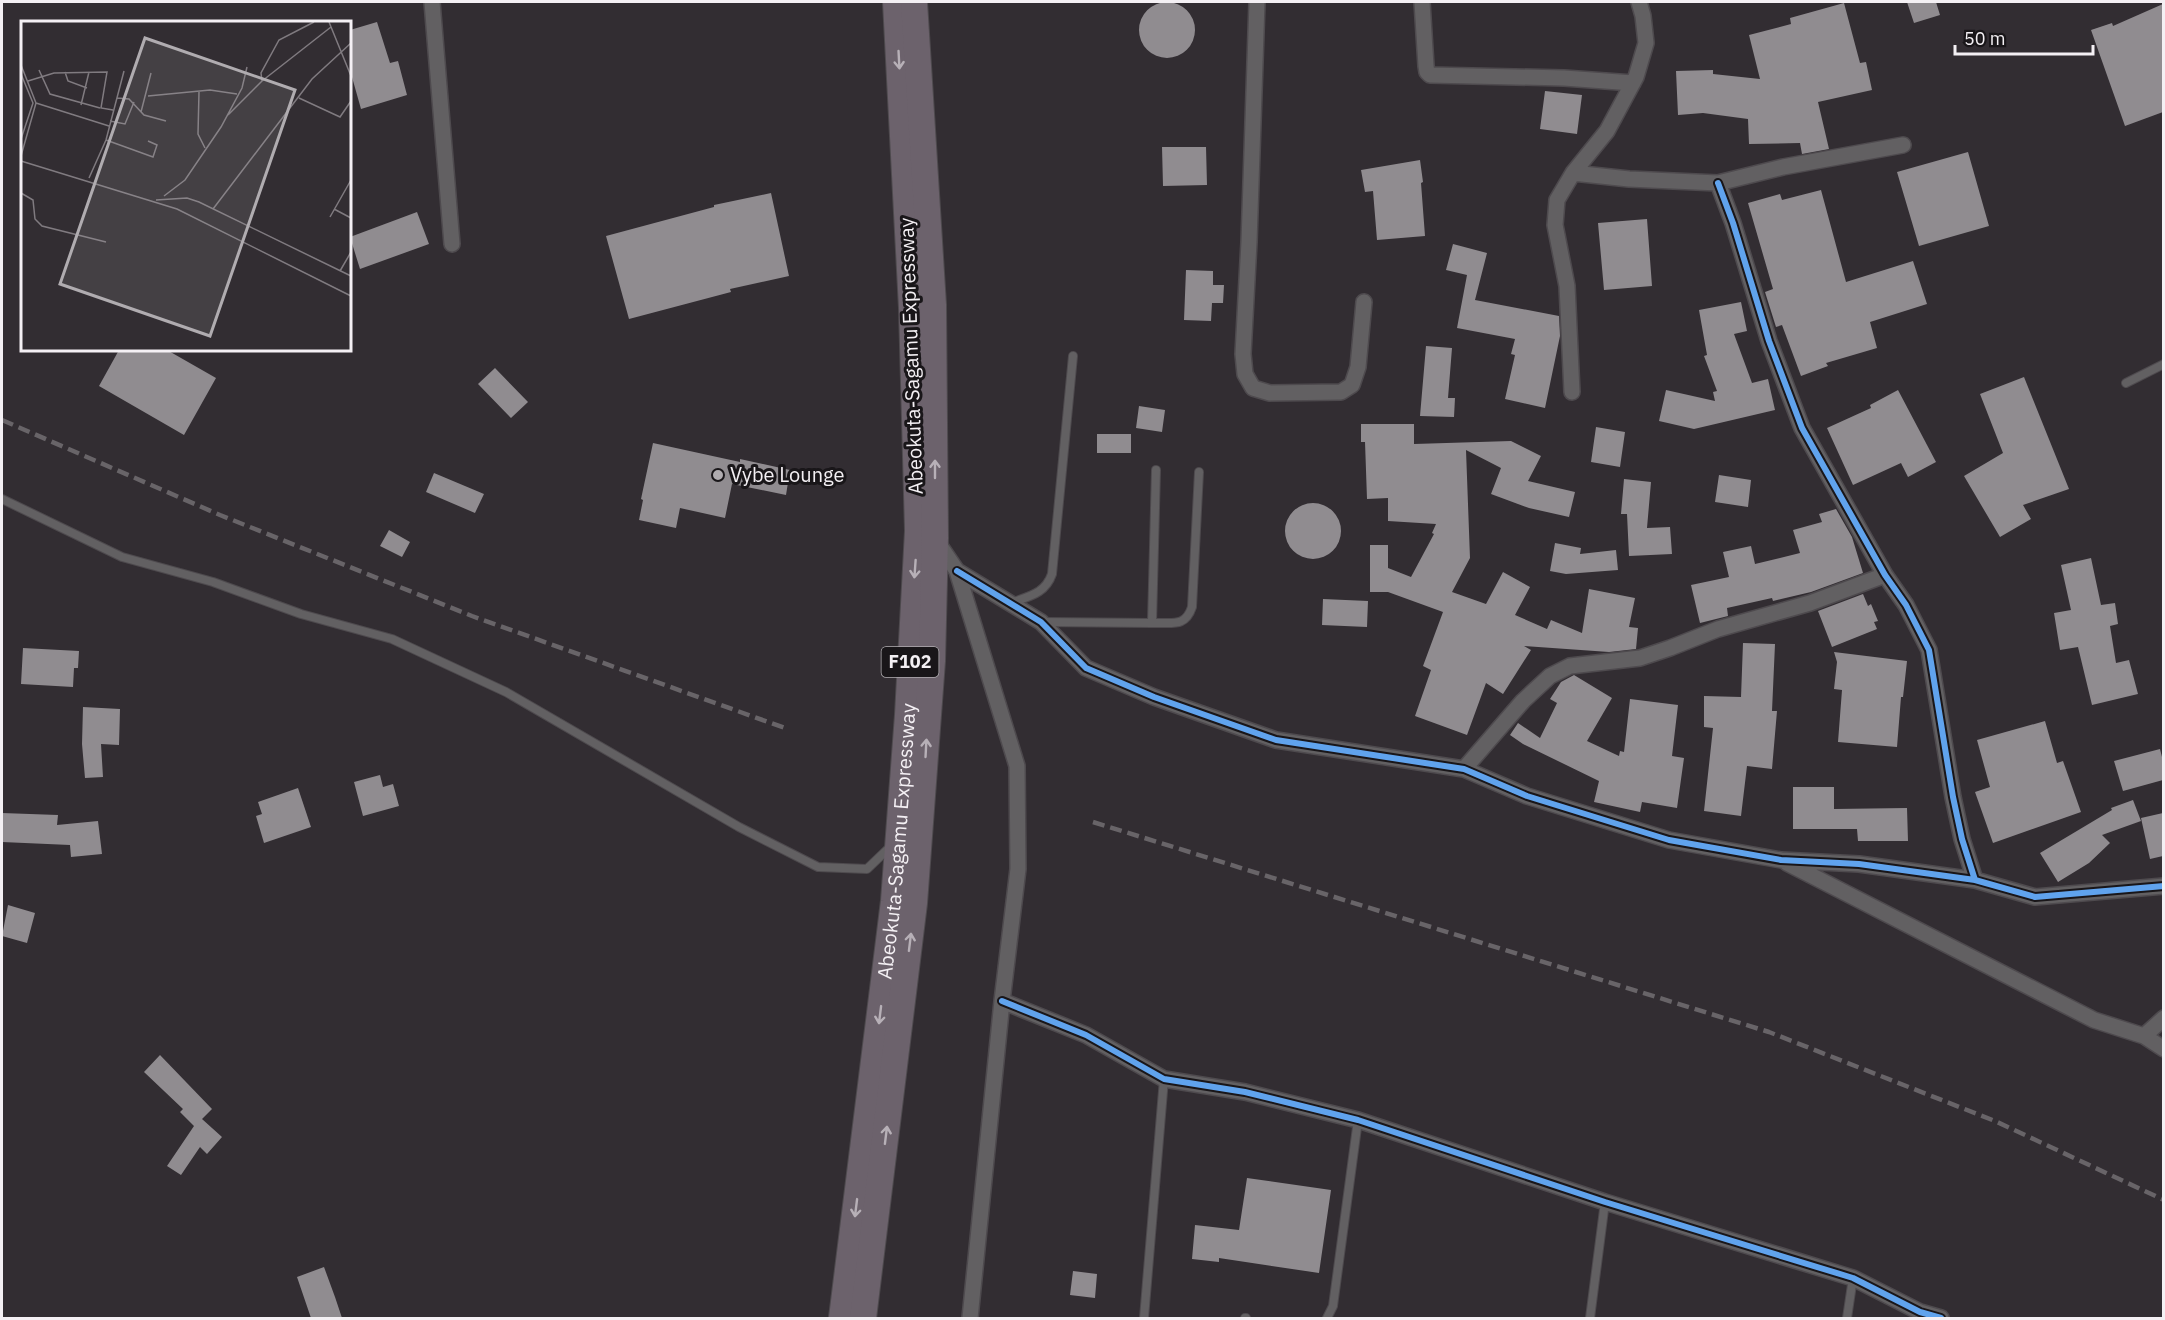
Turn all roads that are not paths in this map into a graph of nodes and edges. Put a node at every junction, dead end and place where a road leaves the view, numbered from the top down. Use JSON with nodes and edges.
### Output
{"nodes":[{"id":1,"x":432,"y":2,"type":"edge"},
{"id":2,"x":896,"y":2,"type":"edge"},
{"id":3,"x":914,"y":2,"type":"edge"},
{"id":4,"x":1257,"y":2,"type":"edge"},
{"id":5,"x":1422,"y":2,"type":"edge"},
{"id":6,"x":1639,"y":2,"type":"edge"},
{"id":7,"x":1633,"y":83,"type":"junction"},
{"id":8,"x":1903,"y":145,"type":"dead end"},
{"id":9,"x":1574,"y":173,"type":"junction"},
{"id":10,"x":1718,"y":183,"type":"junction"},
{"id":11,"x":452,"y":243,"type":"dead end"},
{"id":12,"x":1364,"y":302,"type":"dead end"},
{"id":13,"x":1073,"y":356,"type":"dead end"},
{"id":14,"x":2163,"y":364,"type":"edge"},
{"id":15,"x":2126,"y":383,"type":"dead end"},
{"id":16,"x":1572,"y":392,"type":"dead end"},
{"id":17,"x":1156,"y":470,"type":"dead end"},
{"id":18,"x":1199,"y":472,"type":"dead end"},
{"id":19,"x":2,"y":499,"type":"edge"},
{"id":20,"x":926,"y":534,"type":"junction"},
{"id":21,"x":957,"y":571,"type":"junction"},
{"id":22,"x":1885,"y":574,"type":"junction"},
{"id":23,"x":1011,"y":603,"type":"junction"},
{"id":24,"x":1041,"y":622,"type":"junction"},
{"id":25,"x":1152,"y":622,"type":"junction"},
{"id":26,"x":1464,"y":769,"type":"junction"},
{"id":27,"x":902,"y":805,"type":"junction"},
{"id":28,"x":1781,"y":860,"type":"junction"},
{"id":29,"x":1975,"y":880,"type":"junction"},
{"id":30,"x":2163,"y":886,"type":"edge"},
{"id":31,"x":1002,"y":1001,"type":"junction"},
{"id":32,"x":2163,"y":1018,"type":"edge"},
{"id":33,"x":2144,"y":1036,"type":"junction"},
{"id":34,"x":2163,"y":1049,"type":"edge"},
{"id":35,"x":1164,"y":1079,"type":"junction"},
{"id":36,"x":1358,"y":1120,"type":"junction"},
{"id":37,"x":1605,"y":1202,"type":"junction"},
{"id":38,"x":1853,"y":1278,"type":"junction"},
{"id":39,"x":842,"y":1318,"type":"edge"},
{"id":40,"x":863,"y":1318,"type":"edge"},
{"id":41,"x":970,"y":1318,"type":"edge"},
{"id":42,"x":1144,"y":1318,"type":"edge"},
{"id":43,"x":1327,"y":1318,"type":"edge"},
{"id":44,"x":1590,"y":1318,"type":"edge"},
{"id":45,"x":1847,"y":1318,"type":"edge"},
{"id":46,"x":1941,"y":1318,"type":"edge"}],
"edges":[{"from":1,"to":11,"type":"street"},
{"from":2,"to":20,"type":"highway","name":"Abeokuta-Sagamu Expressway","number":"F102","one_way":true},
{"from":20,"to":3,"type":"highway","name":"Abeokuta-Sagamu Expressway","number":"F102","one_way":true},
{"from":4,"to":12,"type":"street"},
{"from":5,"to":7,"type":"street"},
{"from":6,"to":7,"type":"street"},
{"from":7,"to":9,"type":"street"},
{"from":8,"to":10,"type":"street"},
{"from":9,"to":10,"type":"street"},
{"from":9,"to":16,"type":"street"},
{"from":10,"to":22,"type":"street"},
{"from":13,"to":23,"type":"lane"},
{"from":14,"to":15,"type":"lane"},
{"from":17,"to":25,"type":"lane"},
{"from":18,"to":25,"type":"lane"},
{"from":19,"to":27,"type":"lane"},
{"from":20,"to":21,"type":"street"},
{"from":20,"to":27,"type":"highway","name":"Abeokuta-Sagamu Expressway","number":"F102","one_way":true},
{"from":40,"to":20,"type":"highway","name":"Abeokuta-Sagamu Expressway","number":"F102","one_way":true},
{"from":21,"to":23,"type":"street"},
{"from":21,"to":31,"type":"street"},
{"from":22,"to":26,"type":"street"},
{"from":22,"to":29,"type":"street"},
{"from":23,"to":24,"type":"street"},
{"from":24,"to":25,"type":"lane"},
{"from":24,"to":26,"type":"street"},
{"from":26,"to":28,"type":"street"},
{"from":27,"to":39,"type":"highway","name":"Abeokuta-Sagamu Expressway","number":"F102","one_way":true},
{"from":28,"to":29,"type":"street"},
{"from":28,"to":33,"type":"street"},
{"from":29,"to":30,"type":"street"},
{"from":31,"to":35,"type":"street"},
{"from":31,"to":41,"type":"street"},
{"from":32,"to":33,"type":"street"},
{"from":33,"to":34,"type":"street"},
{"from":35,"to":36,"type":"street"},
{"from":35,"to":42,"type":"lane"},
{"from":36,"to":37,"type":"street"},
{"from":36,"to":43,"type":"lane"},
{"from":37,"to":38,"type":"street"},
{"from":37,"to":44,"type":"lane"},
{"from":38,"to":45,"type":"lane"},
{"from":38,"to":46,"type":"street"}]}
